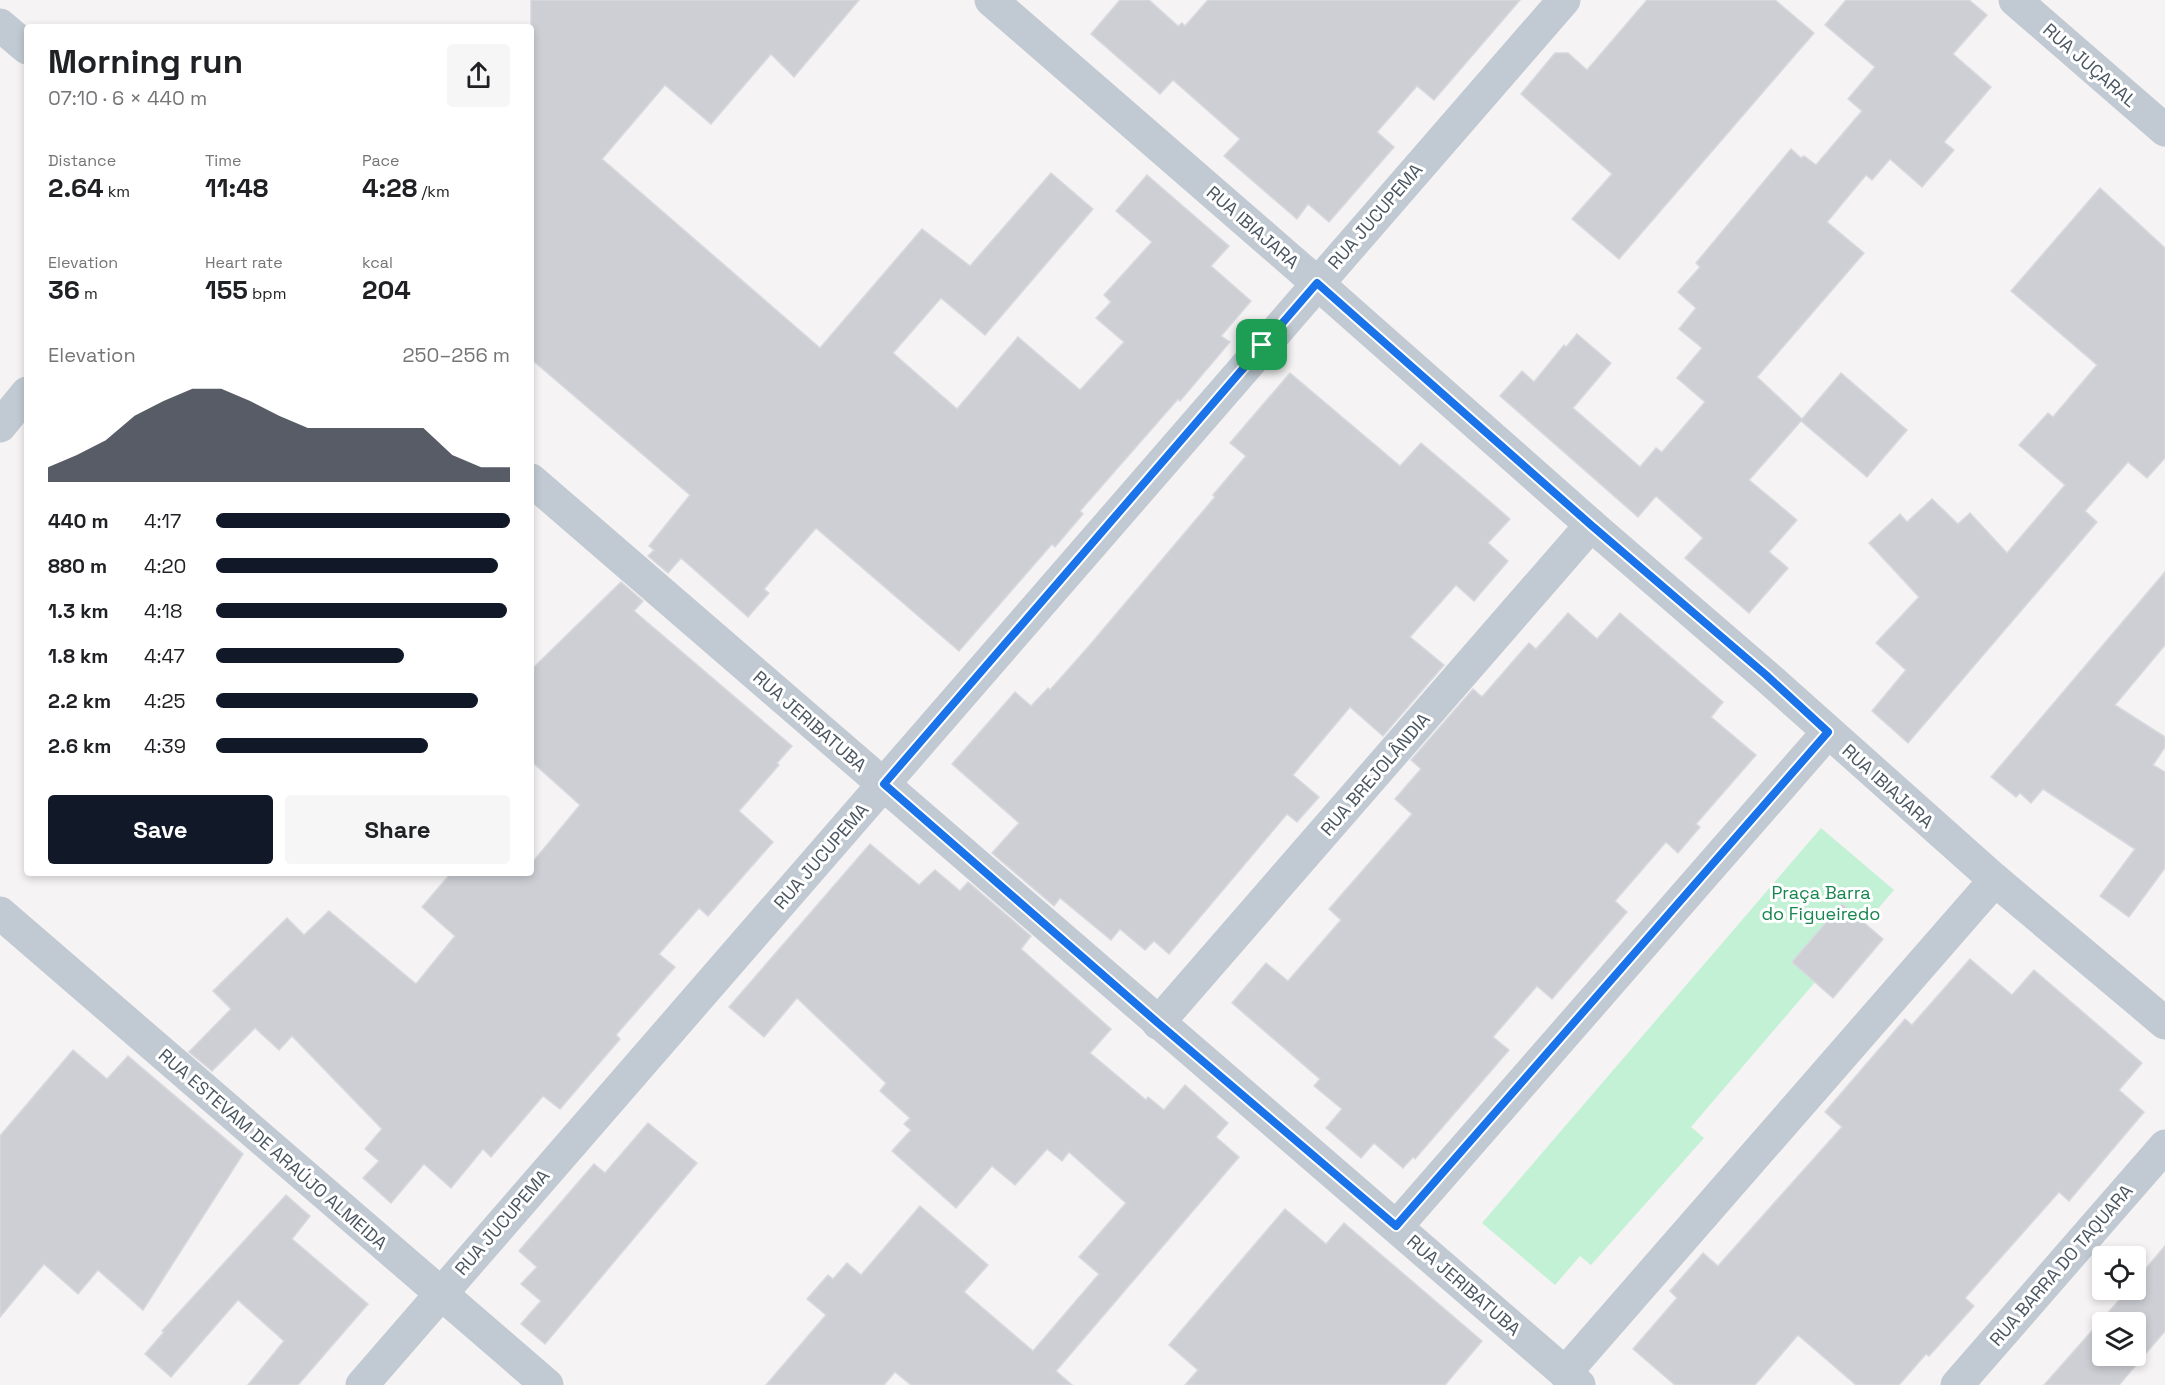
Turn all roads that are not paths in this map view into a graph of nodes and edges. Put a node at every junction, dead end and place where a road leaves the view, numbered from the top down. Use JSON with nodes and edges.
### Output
{"nodes":[{"id":1,"x":991,"y":0,"type":"edge"},
{"id":2,"x":1564,"y":0,"type":"edge"},
{"id":3,"x":2015,"y":0,"type":"edge"},
{"id":4,"x":0,"y":25,"type":"edge"},
{"id":5,"x":24,"y":45,"type":"edge"},
{"id":6,"x":2165,"y":130,"type":"edge"},
{"id":7,"x":1317,"y":283,"type":"junction"},
{"id":8,"x":24,"y":397,"type":"edge"},
{"id":9,"x":0,"y":426,"type":"edge"},
{"id":10,"x":534,"y":483,"type":"edge"},
{"id":11,"x":1591,"y":525,"type":"junction"},
{"id":12,"x":1828,"y":732,"type":"junction"},
{"id":13,"x":884,"y":784,"type":"junction"},
{"id":14,"x":1995,"y":880,"type":"junction"},
{"id":15,"x":0,"y":913,"type":"edge"},
{"id":16,"x":1158,"y":1023,"type":"junction"},
{"id":17,"x":2165,"y":1023,"type":"edge"},
{"id":18,"x":2165,"y":1146,"type":"edge"},
{"id":19,"x":1396,"y":1226,"type":"junction"},
{"id":20,"x":441,"y":1293,"type":"junction"},
{"id":21,"x":1572,"y":1379,"type":"edge"},
{"id":22,"x":362,"y":1385,"type":"edge"},
{"id":23,"x":547,"y":1385,"type":"edge"},
{"id":24,"x":1957,"y":1385,"type":"edge"}],
"edges":[{"from":1,"to":7,"type":"street","name":"RUA IBIAJARA"},
{"from":2,"to":7,"type":"street","name":"RUA JUCUPEMA"},
{"from":3,"to":6,"type":"street","name":"RUA JUÇARAL"},
{"from":4,"to":5,"type":"street"},
{"from":7,"to":11,"type":"street","name":"RUA IBIAJARA"},
{"from":7,"to":13,"type":"street","name":"RUA JUCUPEMA"},
{"from":8,"to":9,"type":"street"},
{"from":10,"to":13,"type":"street","name":"RUA JERIBATUBA"},
{"from":11,"to":12,"type":"street","name":"RUA IBIAJARA"},
{"from":11,"to":16,"type":"street","name":"RUA BREJOLÂNDIA"},
{"from":12,"to":14,"type":"street","name":"RUA IBIAJARA"},
{"from":12,"to":19,"type":"street"},
{"from":13,"to":16,"type":"street","name":"RUA JERIBATUBA"},
{"from":13,"to":20,"type":"street","name":"RUA JUCUPEMA"},
{"from":14,"to":17,"type":"street","name":"RUA IBIAJARA"},
{"from":14,"to":21,"type":"street"},
{"from":15,"to":20,"type":"street","name":"RUA ESTEVAM DE ARAÚJO ALMEIDA"},
{"from":16,"to":19,"type":"street","name":"RUA JERIBATUBA"},
{"from":18,"to":24,"type":"street","name":"RUA BARRA DO TAQUARA"},
{"from":19,"to":21,"type":"street","name":"RUA JERIBATUBA"},
{"from":20,"to":22,"type":"street","name":"RUA JUCUPEMA"},
{"from":20,"to":23,"type":"street","name":"RUA ESTEVAM DE ARAÚJO ALMEIDA"}]}
